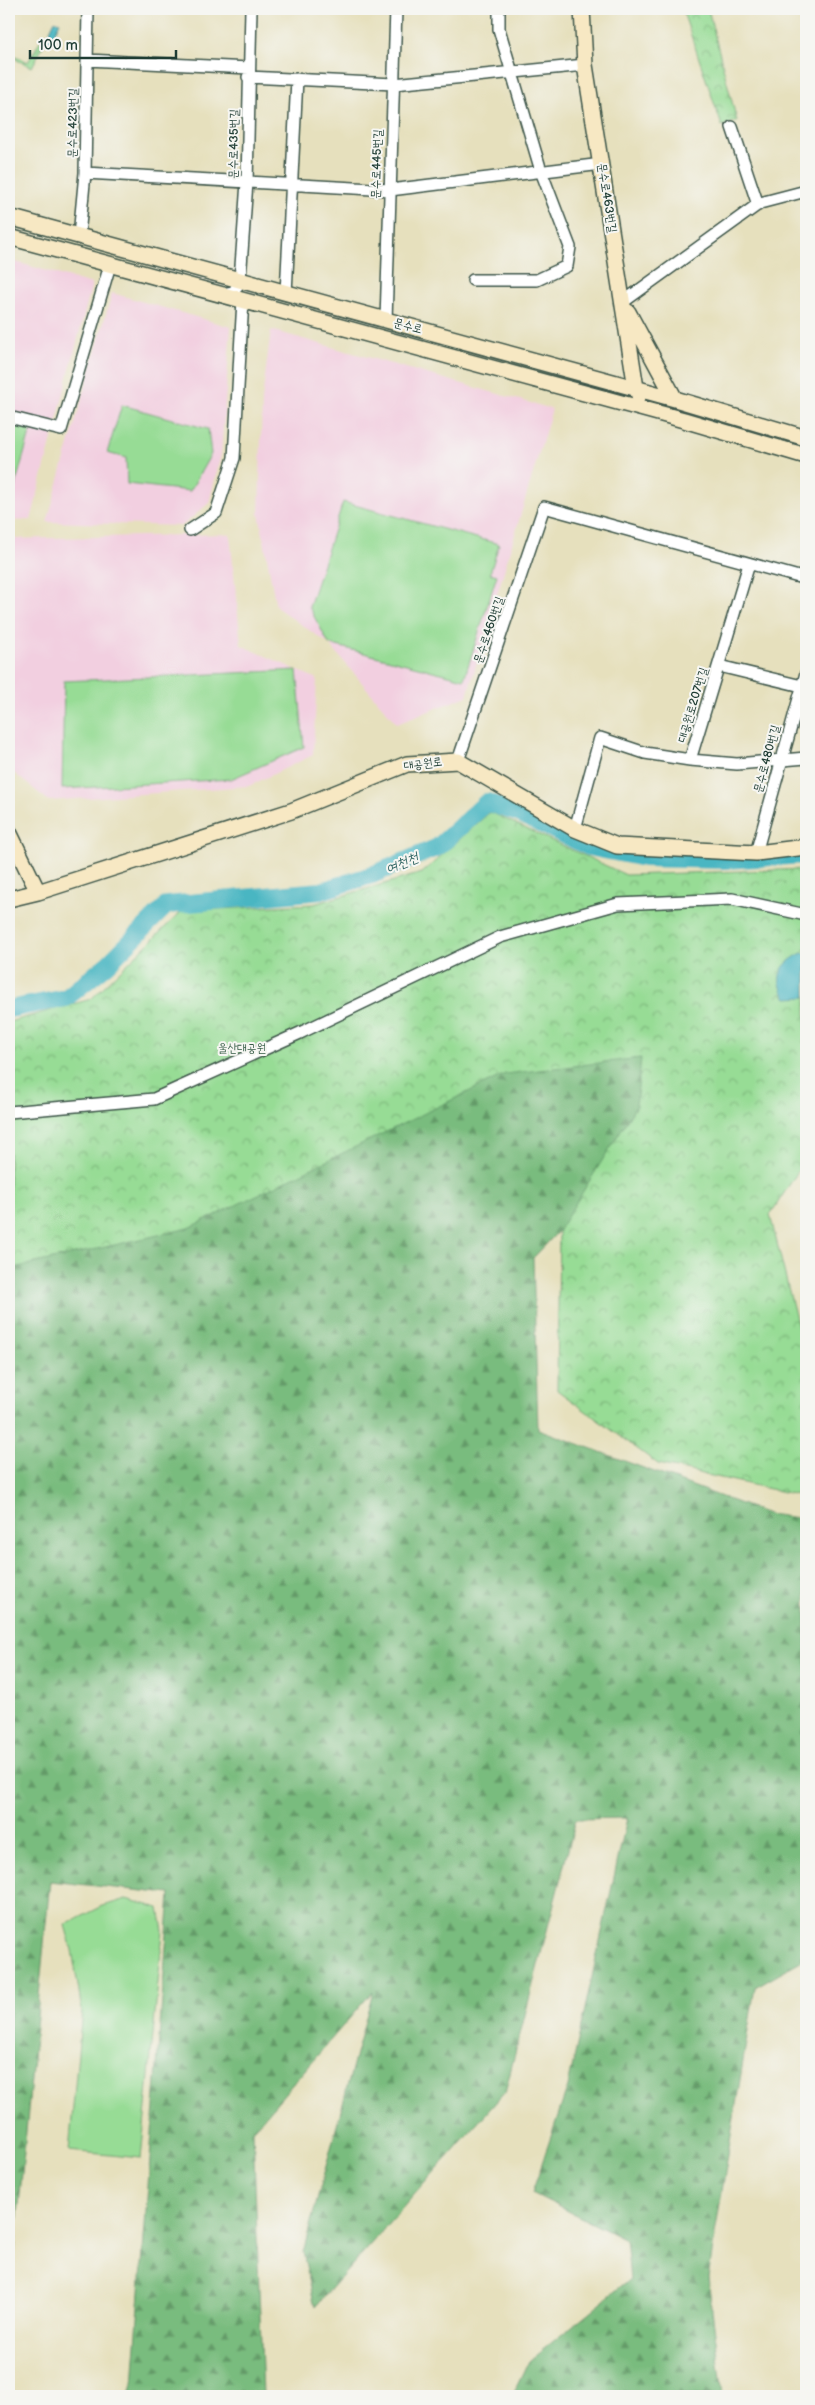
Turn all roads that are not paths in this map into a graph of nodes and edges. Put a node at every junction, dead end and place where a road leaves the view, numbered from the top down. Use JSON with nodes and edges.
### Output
{"nodes":[{"id":1,"x":88,"y":9,"type":"edge"},
{"id":2,"x":251,"y":9,"type":"edge"},
{"id":3,"x":396,"y":9,"type":"edge"},
{"id":4,"x":499,"y":9,"type":"edge"},
{"id":5,"x":582,"y":9,"type":"edge"},
{"id":6,"x":87,"y":60,"type":"junction"},
{"id":7,"x":585,"y":66,"type":"junction"},
{"id":8,"x":249,"y":72,"type":"junction"},
{"id":9,"x":512,"y":74,"type":"junction"},
{"id":10,"x":297,"y":79,"type":"junction"},
{"id":11,"x":394,"y":84,"type":"junction"},
{"id":12,"x":732,"y":127,"type":"dead end"},
{"id":13,"x":602,"y":164,"type":"junction"},
{"id":14,"x":542,"y":172,"type":"junction"},
{"id":15,"x":85,"y":173,"type":"junction"},
{"id":16,"x":247,"y":182,"type":"junction"},
{"id":17,"x":291,"y":184,"type":"junction"},
{"id":18,"x":390,"y":190,"type":"junction"},
{"id":19,"x":806,"y":191,"type":"edge"},
{"id":20,"x":758,"y":205,"type":"junction"},
{"id":21,"x":9,"y":217,"type":"edge"},
{"id":22,"x":79,"y":236,"type":"junction"},
{"id":23,"x":9,"y":237,"type":"edge"},
{"id":24,"x":110,"y":264,"type":"junction"},
{"id":25,"x":240,"y":280,"type":"junction"},
{"id":26,"x":473,"y":280,"type":"dead end"},
{"id":27,"x":286,"y":293,"type":"junction"},
{"id":28,"x":219,"y":294,"type":"junction"},
{"id":29,"x":243,"y":300,"type":"junction"},
{"id":30,"x":623,"y":302,"type":"junction"},
{"id":31,"x":324,"y":303,"type":"junction"},
{"id":32,"x":386,"y":320,"type":"junction"},
{"id":33,"x":318,"y":321,"type":"junction"},
{"id":34,"x":556,"y":366,"type":"junction"},
{"id":35,"x":551,"y":384,"type":"junction"},
{"id":36,"x":636,"y":388,"type":"junction"},
{"id":37,"x":595,"y":396,"type":"junction"},
{"id":38,"x":675,"y":398,"type":"junction"},
{"id":39,"x":656,"y":412,"type":"junction"},
{"id":40,"x":9,"y":417,"type":"edge"},
{"id":41,"x":806,"y":438,"type":"edge"},
{"id":42,"x":806,"y":456,"type":"edge"},
{"id":43,"x":190,"y":530,"type":"dead end"},
{"id":44,"x":749,"y":564,"type":"junction"},
{"id":45,"x":806,"y":579,"type":"edge"},
{"id":46,"x":718,"y":666,"type":"junction"},
{"id":47,"x":806,"y":673,"type":"edge"},
{"id":48,"x":804,"y":687,"type":"edge"},
{"id":49,"x":806,"y":758,"type":"edge"},
{"id":50,"x":690,"y":760,"type":"junction"},
{"id":51,"x":458,"y":761,"type":"junction"},
{"id":52,"x":781,"y":761,"type":"junction"},
{"id":53,"x":575,"y":830,"type":"junction"},
{"id":54,"x":9,"y":832,"type":"edge"},
{"id":55,"x":806,"y":847,"type":"edge"},
{"id":56,"x":756,"y":853,"type":"junction"},
{"id":57,"x":38,"y":892,"type":"junction"},
{"id":58,"x":9,"y":899,"type":"edge"},
{"id":59,"x":806,"y":915,"type":"edge"},
{"id":60,"x":9,"y":1112,"type":"edge"}],
"edges":[{"from":1,"to":6,"type":"street","name":"문수로423번길"},
{"from":2,"to":8,"type":"street","name":"문수로435번길"},
{"from":3,"to":11,"type":"street","name":"문수로445번길"},
{"from":4,"to":9,"type":"street"},
{"from":5,"to":7,"type":"main road","name":"문수로463번길"},
{"from":6,"to":8,"type":"street"},
{"from":6,"to":15,"type":"street","name":"문수로423번길"},
{"from":7,"to":9,"type":"street"},
{"from":7,"to":13,"type":"main road","name":"문수로463번길"},
{"from":8,"to":10,"type":"street"},
{"from":8,"to":16,"type":"street","name":"문수로435번길"},
{"from":9,"to":11,"type":"street"},
{"from":9,"to":14,"type":"street"},
{"from":10,"to":11,"type":"street"},
{"from":10,"to":17,"type":"street"},
{"from":11,"to":18,"type":"street","name":"문수로445번길"},
{"from":12,"to":20,"type":"street"},
{"from":13,"to":14,"type":"street"},
{"from":13,"to":30,"type":"main road","name":"문수로463번길"},
{"from":14,"to":18,"type":"street"},
{"from":14,"to":26,"type":"street"},
{"from":15,"to":16,"type":"street"},
{"from":15,"to":22,"type":"street","name":"문수로423번길"},
{"from":16,"to":17,"type":"street"},
{"from":16,"to":25,"type":"street","name":"문수로435번길"},
{"from":17,"to":18,"type":"street"},
{"from":17,"to":27,"type":"street"},
{"from":18,"to":32,"type":"street","name":"문수로445번길"},
{"from":19,"to":20,"type":"street"},
{"from":20,"to":30,"type":"street"},
{"from":21,"to":22,"type":"main road","name":"문수로"},
{"from":22,"to":25,"type":"main road","name":"문수로"},
{"from":23,"to":24,"type":"main road","name":"문수로"},
{"from":24,"to":28,"type":"main road","name":"문수로"},
{"from":24,"to":40,"type":"street"},
{"from":25,"to":27,"type":"main road","name":"문수로"},
{"from":25,"to":28,"type":"street"},
{"from":27,"to":31,"type":"main road","name":"문수로"},
{"from":28,"to":29,"type":"main road","name":"문수로"},
{"from":29,"to":33,"type":"main road","name":"문수로"},
{"from":29,"to":43,"type":"street"},
{"from":30,"to":36,"type":"main road","name":"문수로463번길"},
{"from":30,"to":38,"type":"main road"},
{"from":31,"to":32,"type":"main road","name":"문수로"},
{"from":31,"to":33,"type":"main road"},
{"from":32,"to":34,"type":"main road","name":"문수로"},
{"from":33,"to":35,"type":"main road","name":"문수로"},
{"from":34,"to":35,"type":"main road"},
{"from":34,"to":36,"type":"main road","name":"문수로"},
{"from":35,"to":37,"type":"main road","name":"문수로"},
{"from":36,"to":37,"type":"main road"},
{"from":36,"to":38,"type":"main road","name":"문수로"},
{"from":36,"to":39,"type":"main road"},
{"from":37,"to":39,"type":"main road","name":"문수로"},
{"from":38,"to":41,"type":"main road","name":"문수로"},
{"from":39,"to":42,"type":"main road","name":"문수로"},
{"from":44,"to":45,"type":"street"},
{"from":44,"to":46,"type":"street","name":"대공원로207번길"},
{"from":44,"to":51,"type":"street","name":"문수로460번길"},
{"from":46,"to":48,"type":"street"},
{"from":46,"to":50,"type":"street","name":"대공원로207번길"},
{"from":47,"to":48,"type":"street","name":"문수로480번길"},
{"from":48,"to":52,"type":"street","name":"문수로480번길"},
{"from":49,"to":52,"type":"street"},
{"from":50,"to":52,"type":"street"},
{"from":50,"to":53,"type":"street","name":"대공원로207번길"},
{"from":51,"to":53,"type":"main road","name":"대공원로"},
{"from":51,"to":57,"type":"main road","name":"대공원로"},
{"from":52,"to":56,"type":"street","name":"문수로480번길"},
{"from":53,"to":56,"type":"main road","name":"대공원로"},
{"from":54,"to":57,"type":"main road"},
{"from":55,"to":56,"type":"main road","name":"대공원로"},
{"from":57,"to":58,"type":"main road","name":"대공원로"},
{"from":59,"to":60,"type":"street"}]}
